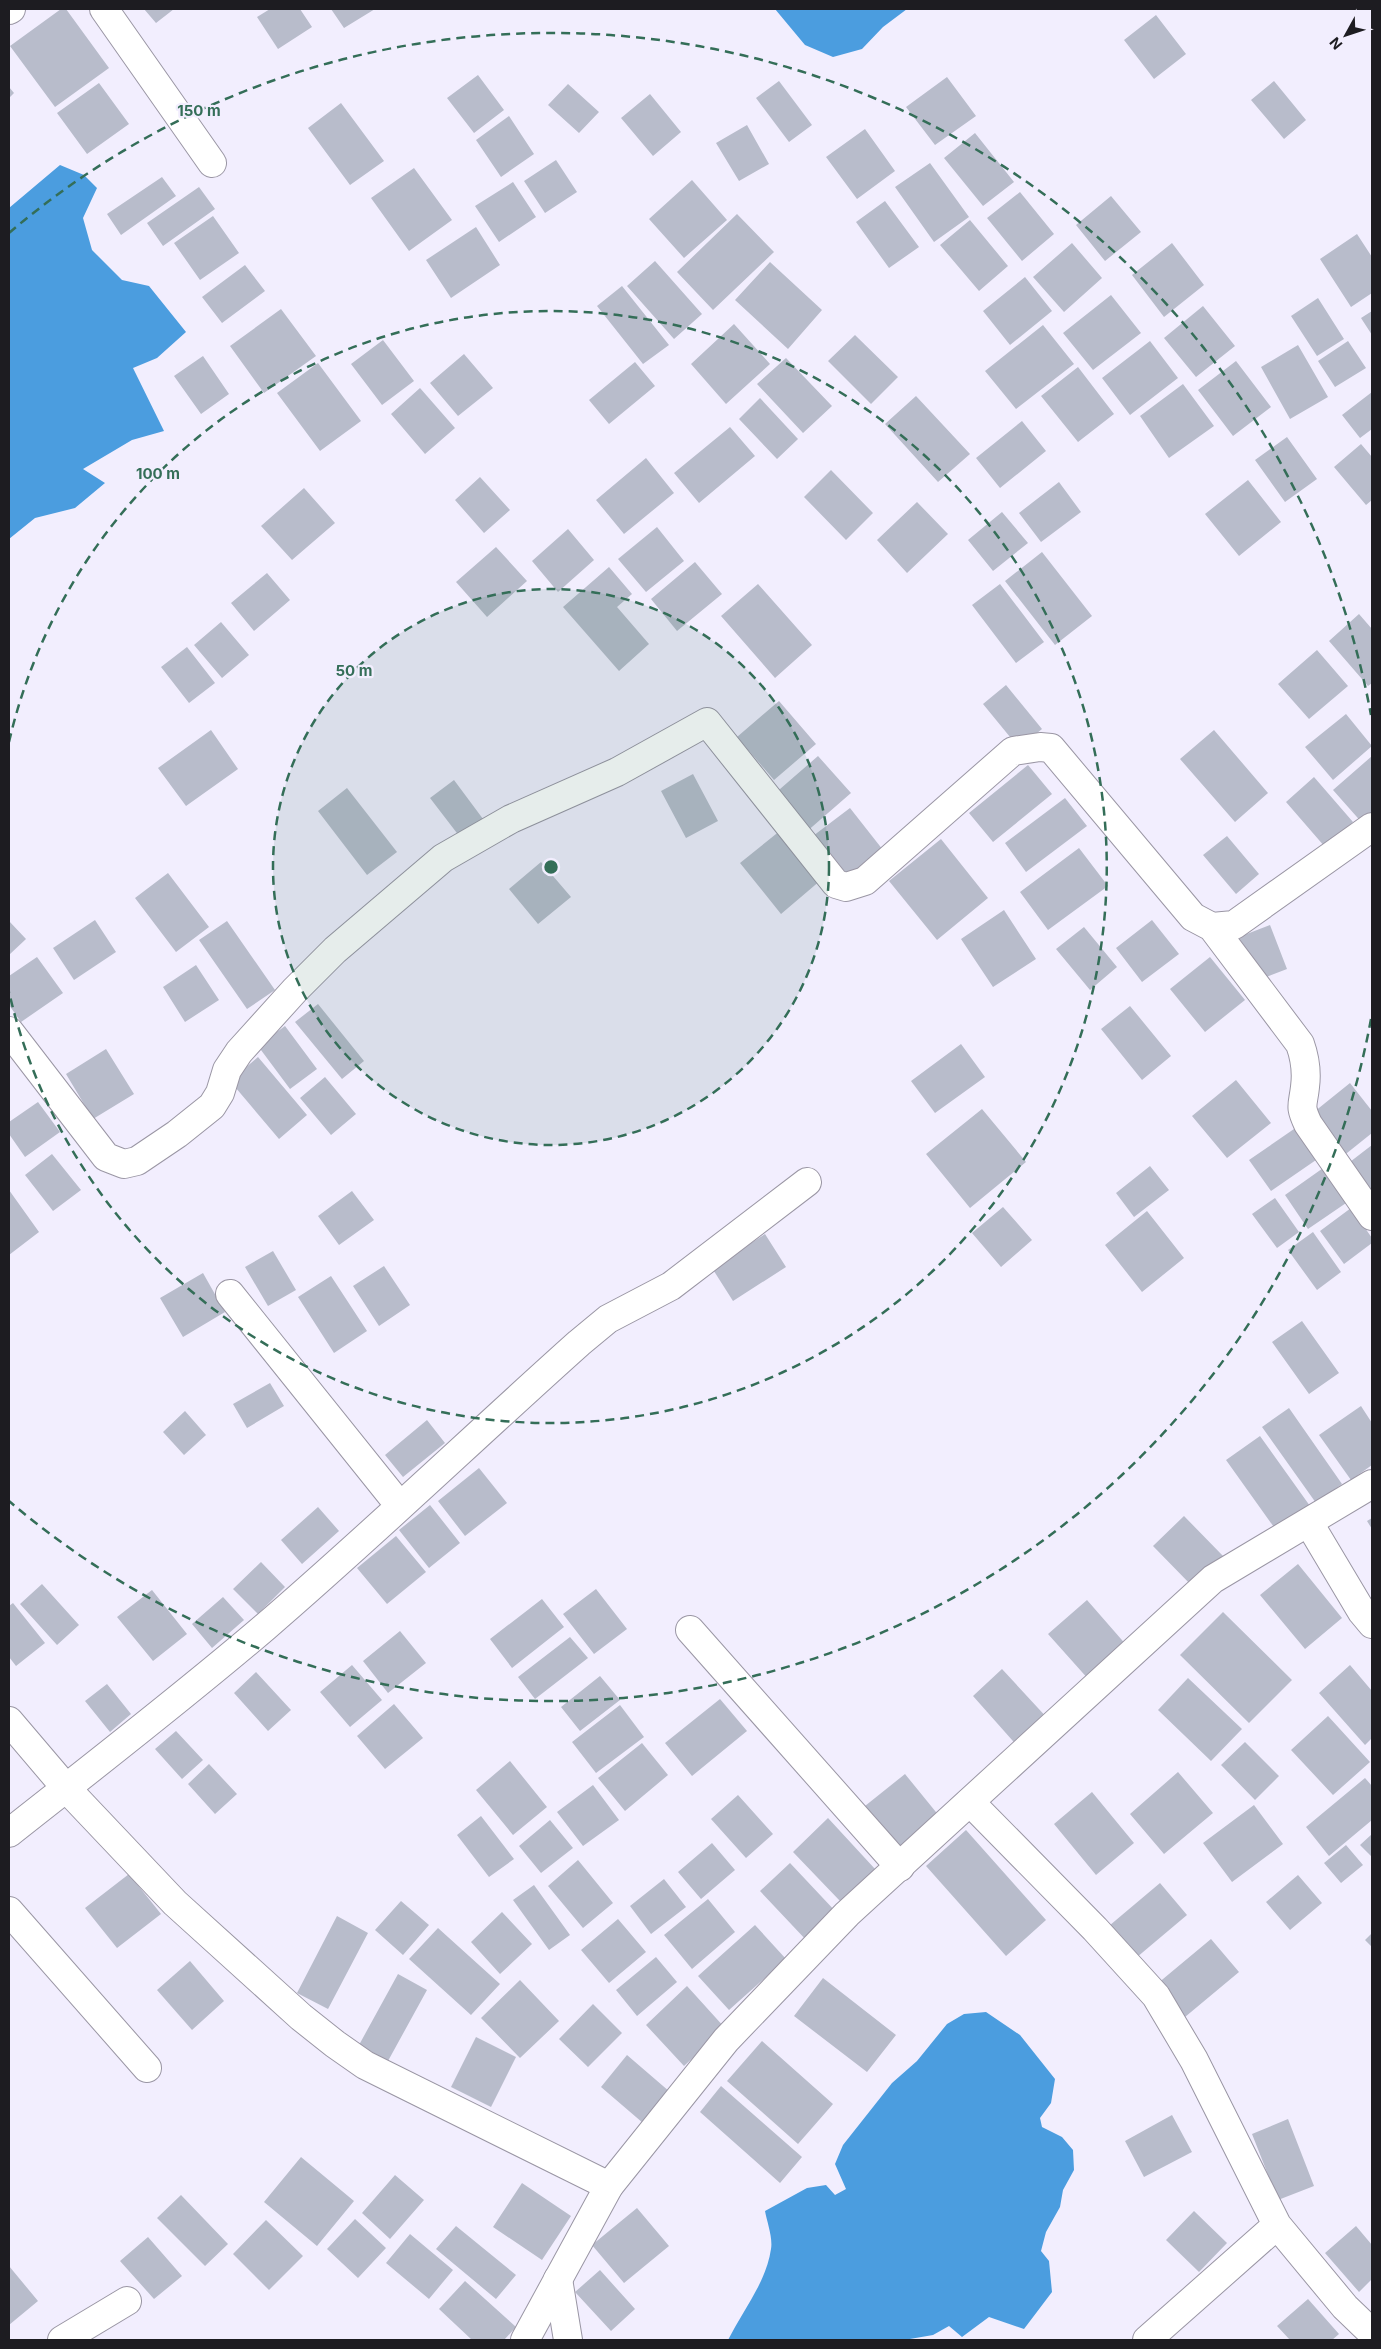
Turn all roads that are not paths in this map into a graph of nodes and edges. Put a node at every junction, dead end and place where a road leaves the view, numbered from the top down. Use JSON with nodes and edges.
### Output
{"nodes":[{"id":1,"x":104,"y":9,"type":"edge"},
{"id":2,"x":212,"y":163,"type":"dead end"},
{"id":3,"x":1372,"y":827,"type":"edge"},
{"id":4,"x":1212,"y":927,"type":"junction"},
{"id":5,"x":9,"y":1031,"type":"edge"},
{"id":6,"x":807,"y":1182,"type":"dead end"},
{"id":7,"x":1372,"y":1216,"type":"edge"},
{"id":8,"x":230,"y":1294,"type":"dead end"},
{"id":9,"x":1372,"y":1484,"type":"edge"},
{"id":10,"x":400,"y":1506,"type":"junction"},
{"id":11,"x":1309,"y":1523,"type":"junction"},
{"id":12,"x":1372,"y":1624,"type":"edge"},
{"id":13,"x":690,"y":1630,"type":"dead end"},
{"id":14,"x":9,"y":1721,"type":"edge"},
{"id":15,"x":66,"y":1788,"type":"junction"},
{"id":16,"x":970,"y":1802,"type":"junction"},
{"id":17,"x":9,"y":1833,"type":"edge"},
{"id":18,"x":900,"y":1867,"type":"junction"},
{"id":19,"x":9,"y":1911,"type":"edge"},
{"id":20,"x":147,"y":2068,"type":"dead end"},
{"id":21,"x":609,"y":2186,"type":"junction"},
{"id":22,"x":1277,"y":2225,"type":"junction"},
{"id":23,"x":558,"y":2279,"type":"junction"},
{"id":24,"x":127,"y":2301,"type":"dead end"},
{"id":25,"x":1372,"y":2333,"type":"edge"},
{"id":26,"x":62,"y":2340,"type":"edge"},
{"id":27,"x":525,"y":2340,"type":"edge"},
{"id":28,"x":568,"y":2340,"type":"edge"},
{"id":29,"x":1147,"y":2340,"type":"edge"}],
"edges":[{"from":1,"to":2,"type":"street"},
{"from":3,"to":4,"type":"street"},
{"from":4,"to":5,"type":"street"},
{"from":4,"to":7,"type":"street"},
{"from":6,"to":10,"type":"street"},
{"from":8,"to":10,"type":"street"},
{"from":9,"to":11,"type":"street"},
{"from":10,"to":15,"type":"street"},
{"from":11,"to":12,"type":"street"},
{"from":11,"to":16,"type":"street"},
{"from":13,"to":18,"type":"street"},
{"from":14,"to":15,"type":"street"},
{"from":15,"to":17,"type":"street"},
{"from":15,"to":21,"type":"street"},
{"from":16,"to":18,"type":"street"},
{"from":16,"to":22,"type":"street"},
{"from":18,"to":21,"type":"street"},
{"from":19,"to":20,"type":"street"},
{"from":21,"to":23,"type":"street"},
{"from":22,"to":25,"type":"street"},
{"from":22,"to":29,"type":"street"},
{"from":23,"to":27,"type":"street"},
{"from":23,"to":28,"type":"street"},
{"from":24,"to":26,"type":"street"}]}
